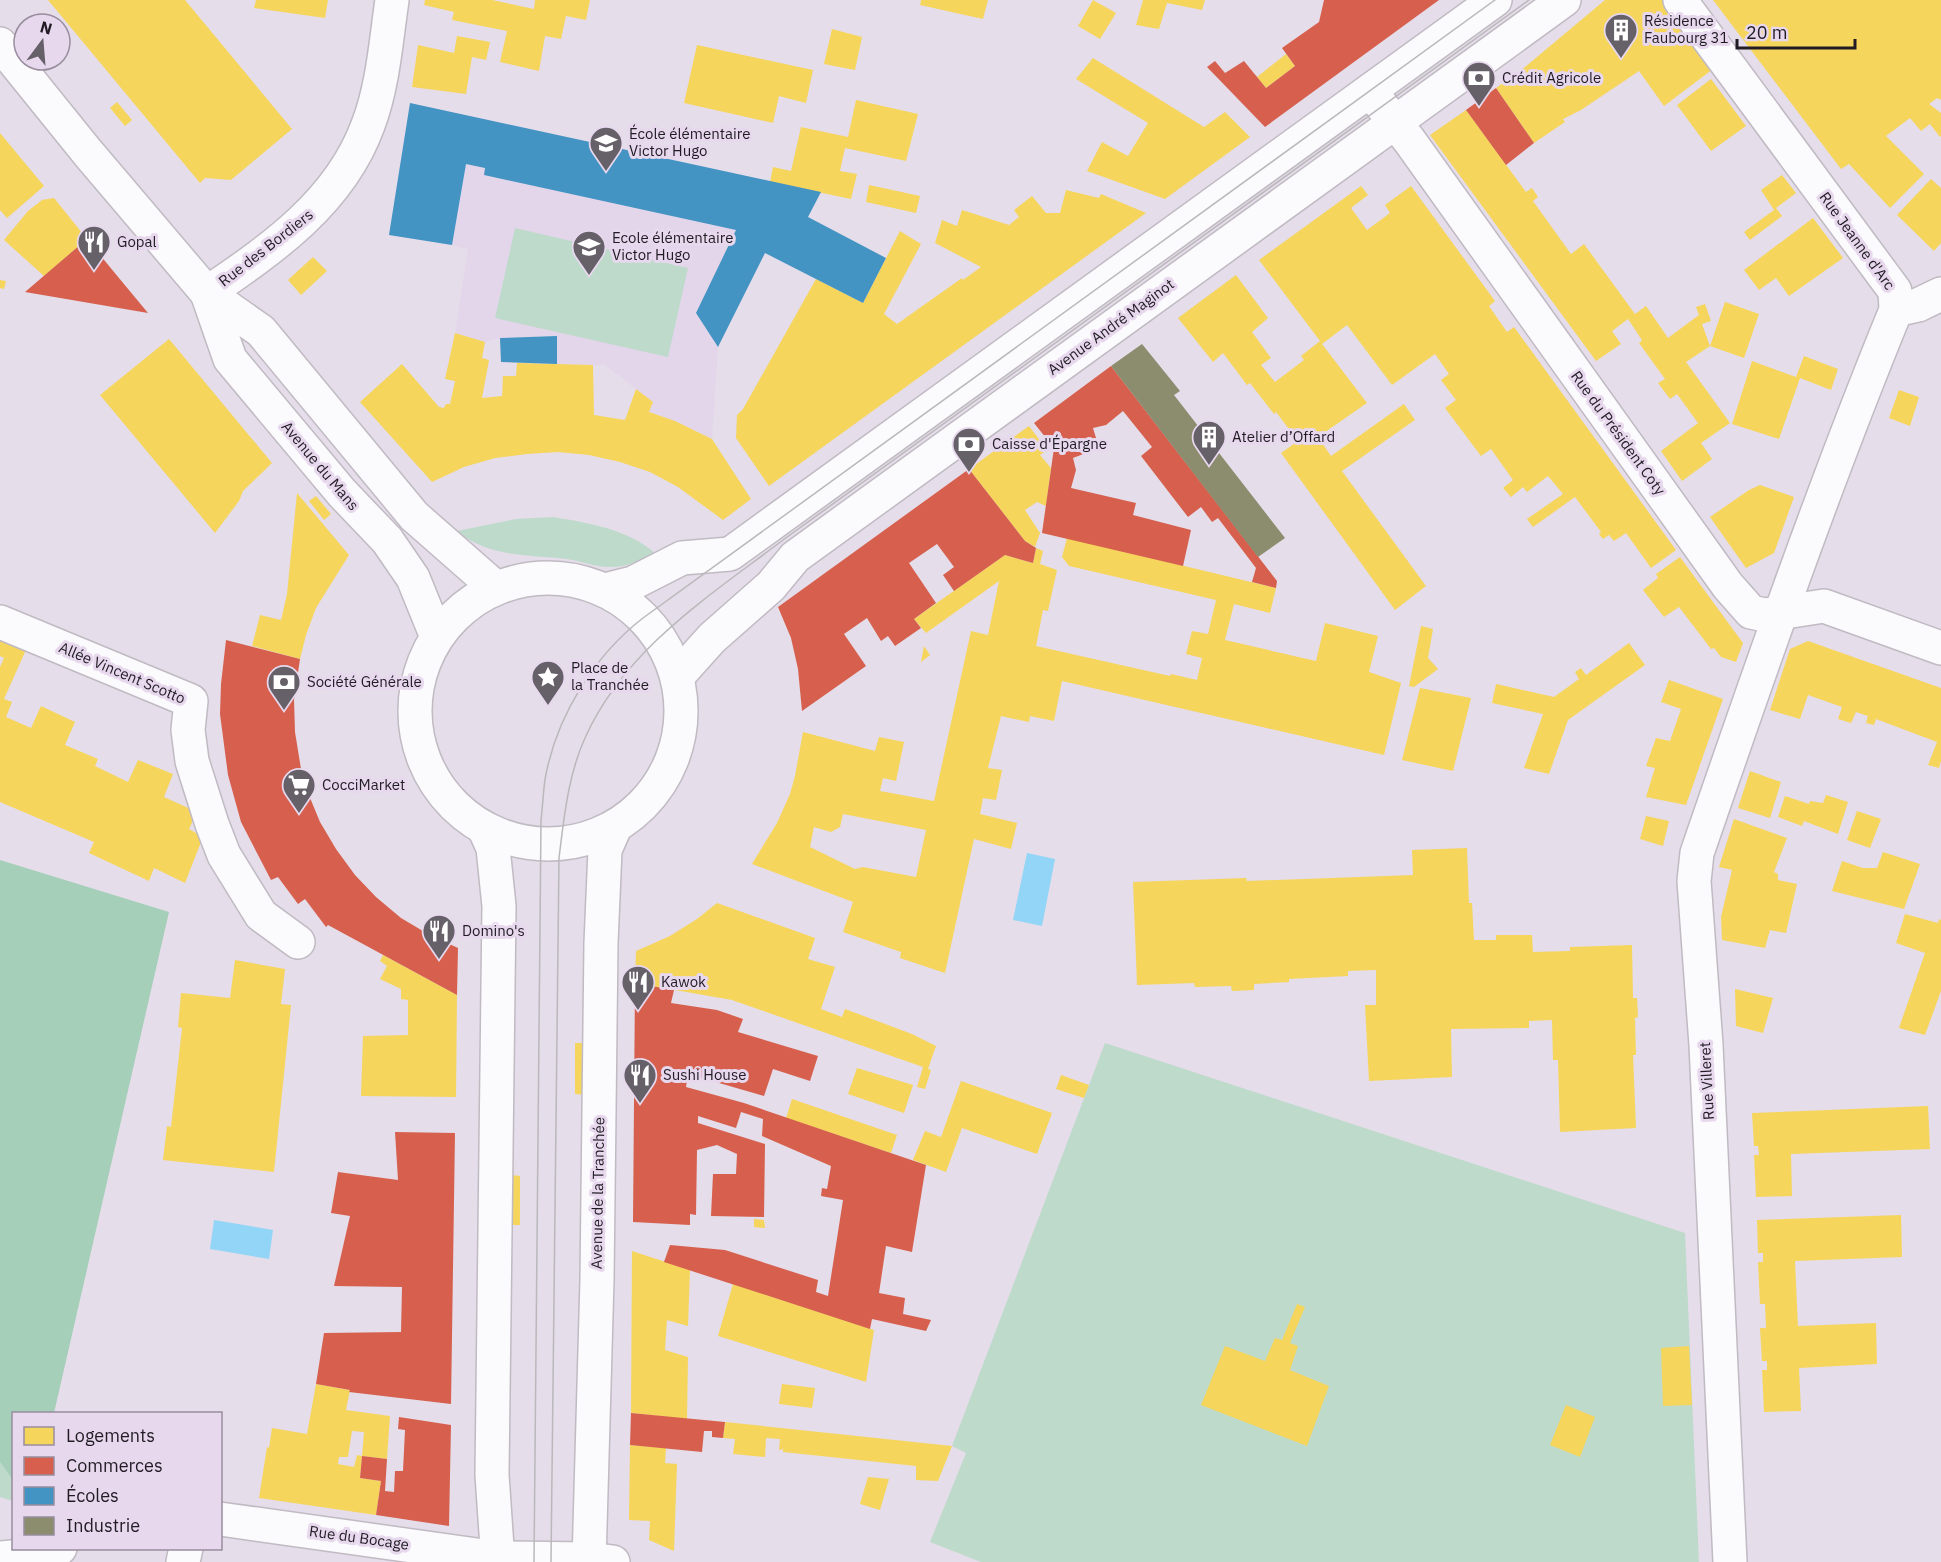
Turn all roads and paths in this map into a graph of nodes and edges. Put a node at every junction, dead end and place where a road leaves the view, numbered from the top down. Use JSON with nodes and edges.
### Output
{"nodes":[{"id":1,"x":392,"y":0,"type":"edge"},
{"id":2,"x":1495,"y":0,"type":"edge"},
{"id":3,"x":1564,"y":0,"type":"edge"},
{"id":4,"x":1680,"y":0,"type":"edge"},
{"id":5,"x":0,"y":44,"type":"edge"},
{"id":6,"x":1370,"y":91,"type":"junction"},
{"id":7,"x":1393,"y":122,"type":"junction"},
{"id":8,"x":207,"y":293,"type":"junction"},
{"id":9,"x":1941,"y":294,"type":"edge"},
{"id":10,"x":1896,"y":309,"type":"junction"},
{"id":11,"x":496,"y":588,"type":"junction"},
{"id":12,"x":605,"y":591,"type":"junction"},
{"id":13,"x":1780,"y":613,"type":"junction"},
{"id":14,"x":0,"y":622,"type":"edge"},
{"id":15,"x":437,"y":637,"type":"junction"},
{"id":16,"x":1941,"y":648,"type":"edge"},
{"id":17,"x":677,"y":677,"type":"junction"},
{"id":18,"x":615,"y":827,"type":"junction"},
{"id":19,"x":483,"y":828,"type":"junction"},
{"id":20,"x":298,"y":942,"type":"dead end"},
{"id":21,"x":222,"y":1519,"type":"edge"},
{"id":22,"x":53,"y":1550,"type":"edge"},
{"id":23,"x":0,"y":1558,"type":"edge"},
{"id":24,"x":498,"y":1560,"type":"edge"},
{"id":25,"x":597,"y":1561,"type":"edge"},
{"id":26,"x":1730,"y":1562,"type":"edge"}],
"edges":[{"from":1,"to":8,"type":"main road","name":"Rue des Bordiers"},
{"from":2,"to":6,"type":"main road"},
{"from":3,"to":7,"type":"main road","name":"Avenue André Maginot"},
{"from":4,"to":10,"type":"main road","name":"Rue Jeanne d'Arc"},
{"from":5,"to":8,"type":"main road","name":"Avenue du Mans"},
{"from":6,"to":7,"type":"main road","name":"Rue du Président Coty"},
{"from":6,"to":12,"type":"main road"},
{"from":7,"to":13,"type":"main road","name":"Rue du Président Coty"},
{"from":7,"to":17,"type":"main road","name":"Avenue André Maginot"},
{"from":8,"to":11,"type":"main road","name":"Avenue du Mans"},
{"from":8,"to":15,"type":"main road","name":"Avenue du Mans"},
{"from":9,"to":10,"type":"main road"},
{"from":10,"to":13,"type":"main road","name":"Rue Jeanne d'Arc"},
{"from":11,"to":12,"type":"main road"},
{"from":11,"to":15,"type":"main road"},
{"from":12,"to":17,"type":"main road"},
{"from":13,"to":16,"type":"main road","name":"Rue du Président Coty"},
{"from":13,"to":26,"type":"main road","name":"Rue Villeret"},
{"from":14,"to":20,"type":"main road","name":"Allée Vincent Scotto"},
{"from":15,"to":19,"type":"main road"},
{"from":17,"to":18,"type":"main road"},
{"from":18,"to":19,"type":"main road"},
{"from":18,"to":25,"type":"main road","name":"Avenue de la Tranchée"},
{"from":19,"to":24,"type":"main road"},
{"from":21,"to":24,"type":"main road","name":"Rue du Bocage"},
{"from":22,"to":23,"type":"main road"},
{"from":24,"to":25,"type":"main road","name":"Rue du Bocage"}]}
